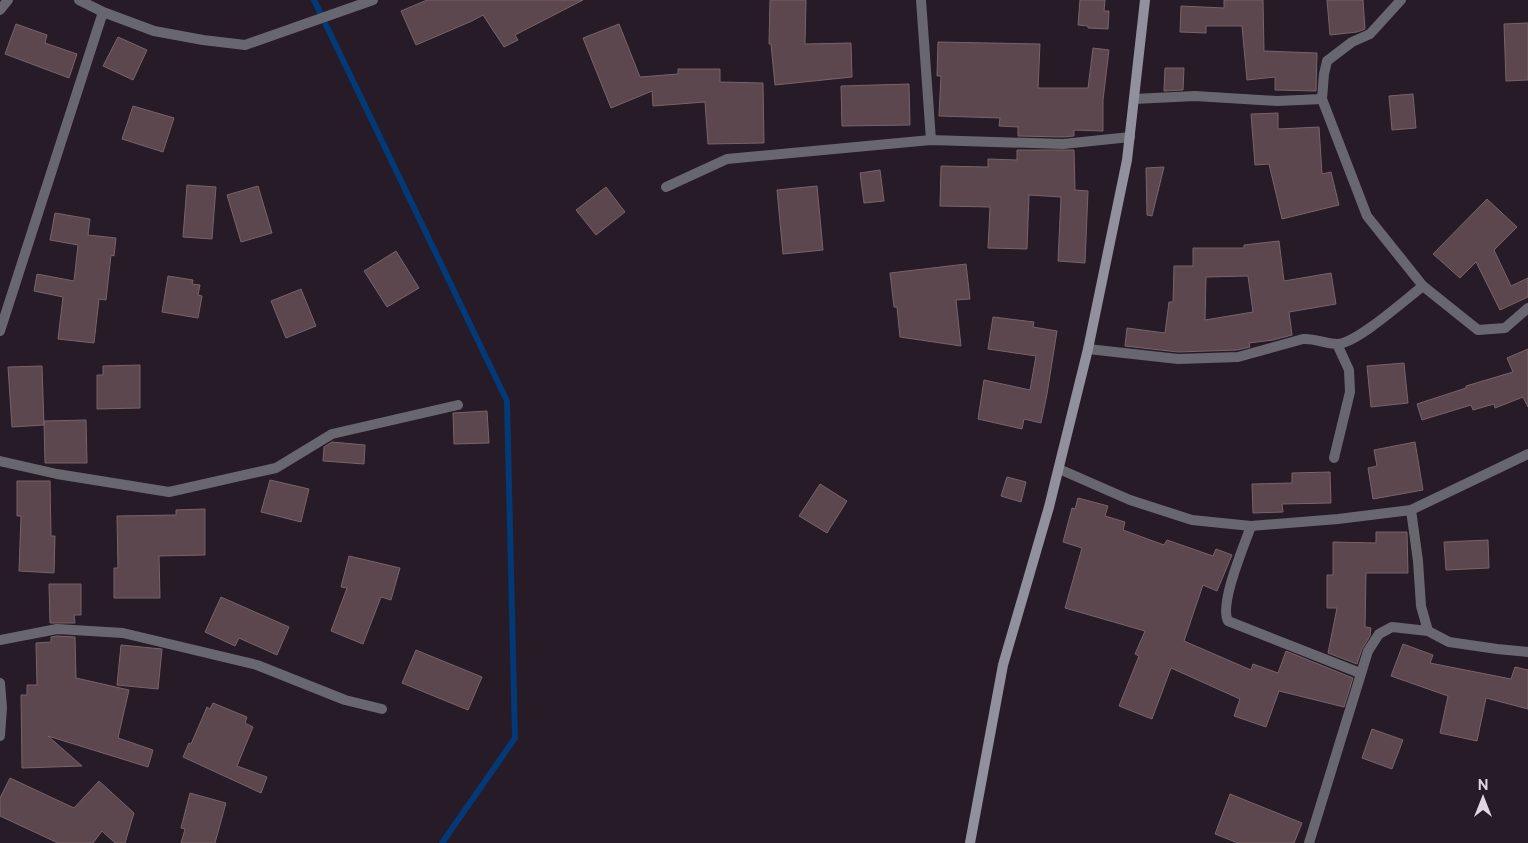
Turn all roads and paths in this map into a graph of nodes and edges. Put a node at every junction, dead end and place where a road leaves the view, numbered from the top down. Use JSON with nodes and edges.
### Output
{"nodes":[{"id":1,"x":8,"y":0,"type":"edge"},
{"id":2,"x":79,"y":0,"type":"edge"},
{"id":3,"x":373,"y":0,"type":"edge"},
{"id":4,"x":921,"y":0,"type":"edge"},
{"id":5,"x":1145,"y":0,"type":"edge"},
{"id":6,"x":1402,"y":0,"type":"edge"},
{"id":7,"x":0,"y":10,"type":"edge"},
{"id":8,"x":104,"y":12,"type":"junction"},
{"id":9,"x":1134,"y":99,"type":"junction"},
{"id":10,"x":1322,"y":99,"type":"junction"},
{"id":11,"x":1130,"y":137,"type":"junction"},
{"id":12,"x":931,"y":140,"type":"junction"},
{"id":13,"x":666,"y":187,"type":"dead end"},
{"id":14,"x":1424,"y":286,"type":"junction"},
{"id":15,"x":1528,"y":308,"type":"edge"},
{"id":16,"x":0,"y":331,"type":"edge"},
{"id":17,"x":1337,"y":344,"type":"junction"},
{"id":18,"x":1088,"y":349,"type":"junction"},
{"id":19,"x":458,"y":405,"type":"dead end"},
{"id":20,"x":1528,"y":454,"type":"edge"},
{"id":21,"x":1334,"y":458,"type":"dead end"},
{"id":22,"x":0,"y":461,"type":"edge"},
{"id":23,"x":1059,"y":469,"type":"junction"},
{"id":24,"x":1411,"y":510,"type":"junction"},
{"id":25,"x":1251,"y":526,"type":"junction"},
{"id":26,"x":1428,"y":631,"type":"junction"},
{"id":27,"x":0,"y":640,"type":"edge"},
{"id":28,"x":1528,"y":652,"type":"edge"},
{"id":29,"x":1360,"y":673,"type":"junction"},
{"id":30,"x":0,"y":683,"type":"edge"},
{"id":31,"x":382,"y":709,"type":"dead end"},
{"id":32,"x":0,"y":736,"type":"edge"},
{"id":33,"x":970,"y":843,"type":"edge"},
{"id":34,"x":1309,"y":843,"type":"edge"}],
"edges":[{"from":1,"to":7,"type":"street"},
{"from":2,"to":8,"type":"street"},
{"from":3,"to":8,"type":"street"},
{"from":4,"to":12,"type":"street"},
{"from":5,"to":9,"type":"street"},
{"from":6,"to":10,"type":"street"},
{"from":8,"to":16,"type":"street"},
{"from":9,"to":10,"type":"street"},
{"from":9,"to":11,"type":"street"},
{"from":10,"to":14,"type":"street"},
{"from":11,"to":12,"type":"street"},
{"from":11,"to":18,"type":"street"},
{"from":12,"to":13,"type":"street"},
{"from":14,"to":15,"type":"street"},
{"from":14,"to":17,"type":"street"},
{"from":17,"to":18,"type":"street"},
{"from":17,"to":21,"type":"street"},
{"from":18,"to":23,"type":"street"},
{"from":19,"to":22,"type":"street"},
{"from":20,"to":24,"type":"street"},
{"from":23,"to":25,"type":"street"},
{"from":23,"to":33,"type":"street"},
{"from":24,"to":25,"type":"street"},
{"from":24,"to":26,"type":"street"},
{"from":25,"to":29,"type":"street"},
{"from":26,"to":28,"type":"street"},
{"from":26,"to":29,"type":"street"},
{"from":27,"to":31,"type":"street"},
{"from":29,"to":34,"type":"street"},
{"from":30,"to":32,"type":"street"}]}
